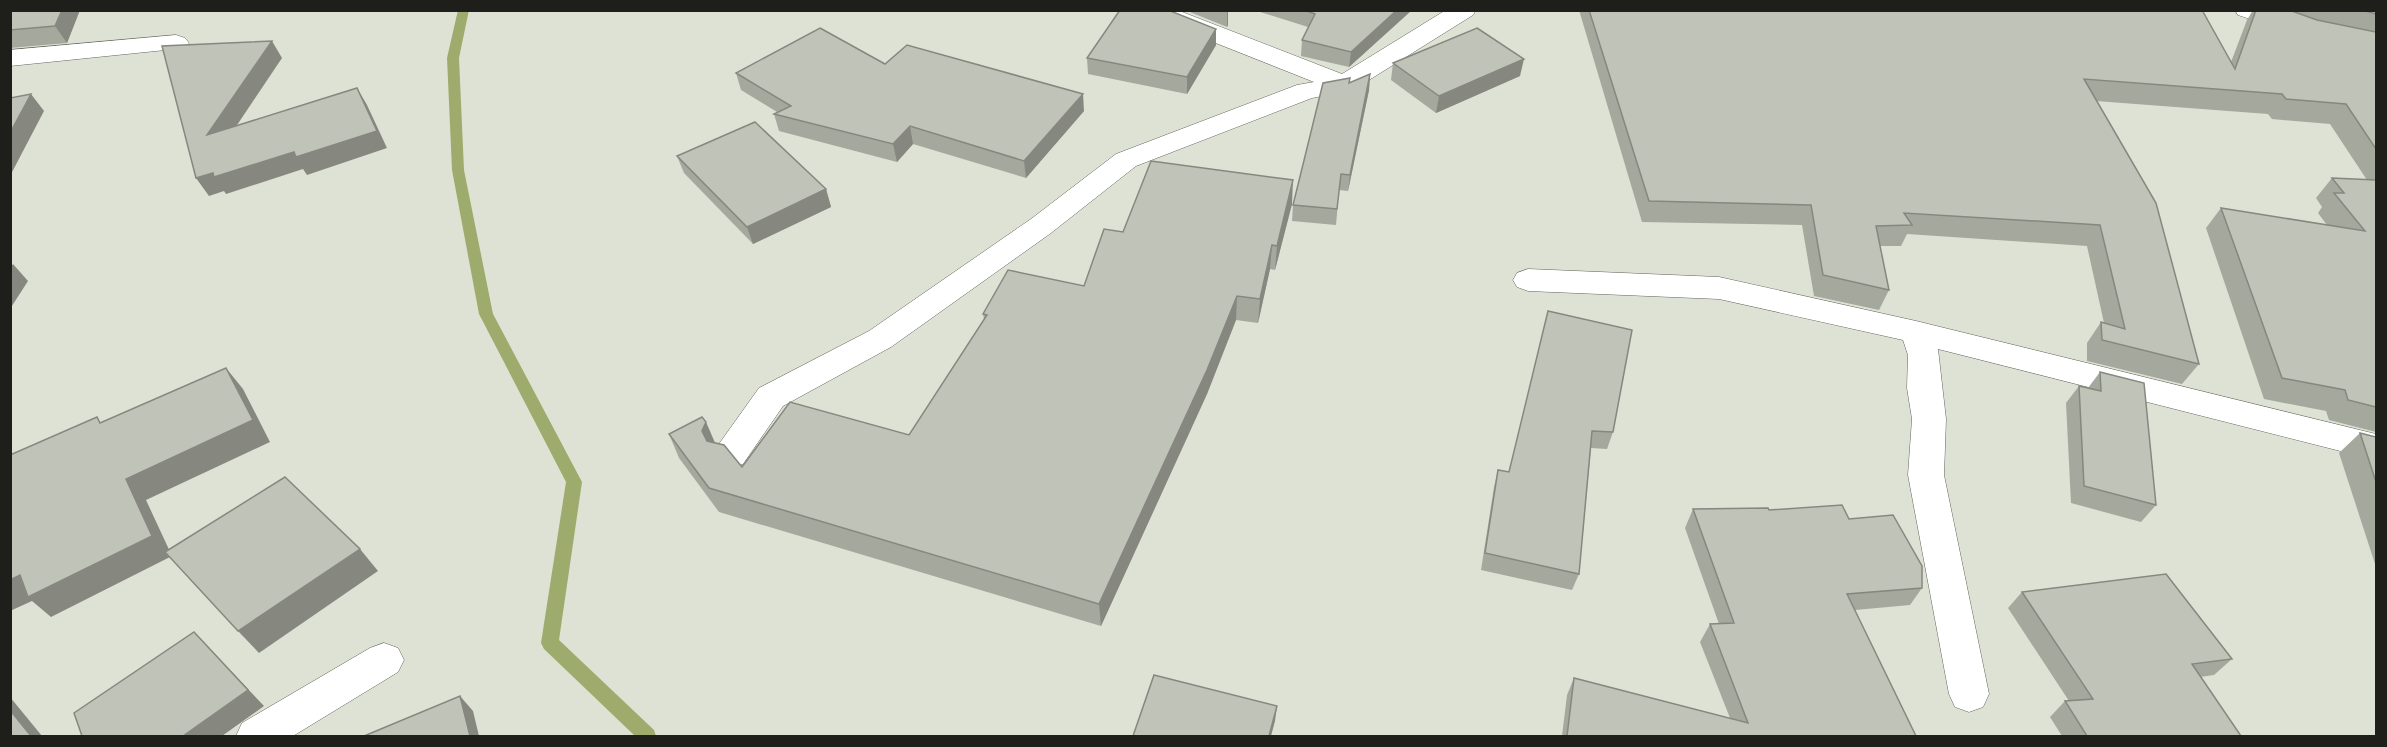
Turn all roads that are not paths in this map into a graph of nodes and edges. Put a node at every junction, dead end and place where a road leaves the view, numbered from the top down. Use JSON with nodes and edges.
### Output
{"nodes":[{"id":1,"x":1154,"y":10,"type":"edge"},
{"id":2,"x":1464,"y":10,"type":"edge"},
{"id":3,"x":2247,"y":10,"type":"edge"},
{"id":4,"x":176,"y":43,"type":"edge"},
{"id":5,"x":2376,"y":46,"type":"edge"},
{"id":6,"x":10,"y":58,"type":"edge"},
{"id":7,"x":1344,"y":84,"type":"junction"},
{"id":8,"x":1528,"y":280,"type":"dead end"},
{"id":9,"x":1916,"y":332,"type":"junction"},
{"id":10,"x":2376,"y":447,"type":"edge"},
{"id":11,"x":731,"y":454,"type":"edge"},
{"id":12,"x":384,"y":660,"type":"dead end"},
{"id":13,"x":1969,"y":694,"type":"dead end"},
{"id":14,"x":257,"y":736,"type":"edge"}],
"edges":[{"from":1,"to":7,"type":"street"},
{"from":2,"to":7,"type":"street"},
{"from":3,"to":5,"type":"street"},
{"from":4,"to":6,"type":"street"},
{"from":7,"to":11,"type":"street"},
{"from":8,"to":9,"type":"street"},
{"from":9,"to":10,"type":"street"},
{"from":9,"to":13,"type":"street"},
{"from":12,"to":14,"type":"street"}]}
